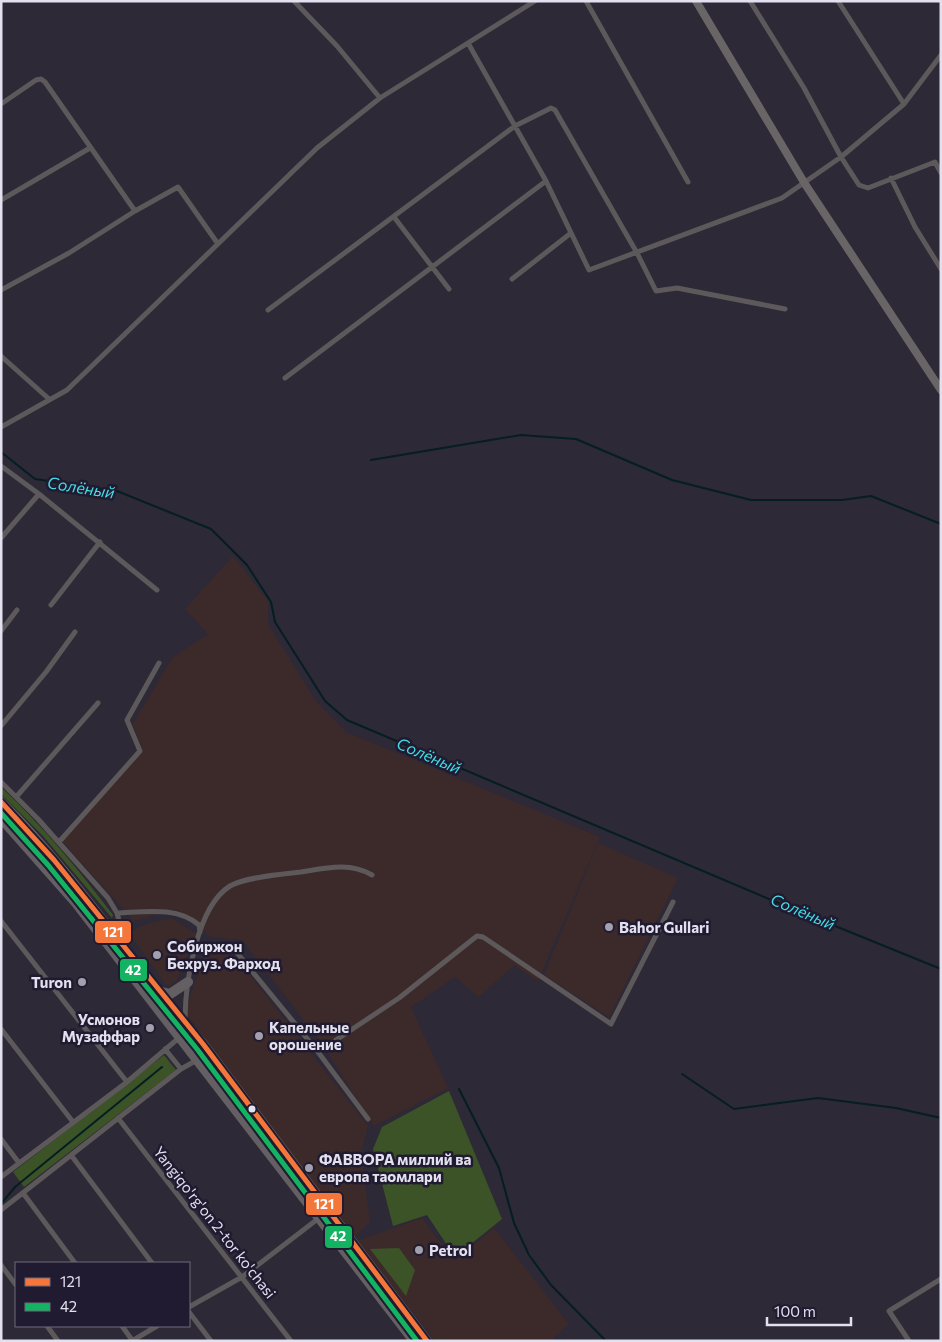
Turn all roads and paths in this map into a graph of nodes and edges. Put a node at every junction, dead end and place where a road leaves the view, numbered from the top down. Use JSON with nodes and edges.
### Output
{"nodes":[{"id":1,"x":294,"y":1,"type":"edge"},
{"id":2,"x":535,"y":1,"type":"edge"},
{"id":3,"x":586,"y":1,"type":"edge"},
{"id":4,"x":696,"y":1,"type":"edge"},
{"id":5,"x":750,"y":1,"type":"edge"},
{"id":6,"x":838,"y":1,"type":"edge"},
{"id":7,"x":468,"y":43,"type":"junction"},
{"id":8,"x":941,"y":55,"type":"edge"},
{"id":9,"x":380,"y":98,"type":"junction"},
{"id":10,"x":1,"y":104,"type":"edge"},
{"id":11,"x":904,"y":104,"type":"junction"},
{"id":12,"x":515,"y":126,"type":"junction"},
{"id":13,"x":90,"y":148,"type":"junction"},
{"id":14,"x":840,"y":157,"type":"junction"},
{"id":15,"x":941,"y":158,"type":"edge"},
{"id":16,"x":935,"y":162,"type":"junction"},
{"id":17,"x":941,"y":173,"type":"edge"},
{"id":18,"x":891,"y":178,"type":"junction"},
{"id":19,"x":546,"y":181,"type":"junction"},
{"id":20,"x":688,"y":182,"type":"dead end"},
{"id":21,"x":805,"y":184,"type":"junction"},
{"id":22,"x":1,"y":200,"type":"edge"},
{"id":23,"x":134,"y":211,"type":"junction"},
{"id":24,"x":394,"y":217,"type":"junction"},
{"id":25,"x":571,"y":233,"type":"junction"},
{"id":26,"x":218,"y":244,"type":"junction"},
{"id":27,"x":637,"y":253,"type":"junction"},
{"id":28,"x":432,"y":267,"type":"junction"},
{"id":29,"x":941,"y":269,"type":"edge"},
{"id":30,"x":512,"y":279,"type":"dead end"},
{"id":31,"x":449,"y":289,"type":"dead end"},
{"id":32,"x":1,"y":290,"type":"edge"},
{"id":33,"x":786,"y":309,"type":"dead end"},
{"id":34,"x":268,"y":310,"type":"dead end"},
{"id":35,"x":1,"y":356,"type":"edge"},
{"id":36,"x":285,"y":378,"type":"dead end"},
{"id":37,"x":941,"y":390,"type":"edge"},
{"id":38,"x":49,"y":398,"type":"junction"},
{"id":39,"x":1,"y":427,"type":"edge"},
{"id":40,"x":1,"y":466,"type":"edge"},
{"id":41,"x":39,"y":494,"type":"junction"},
{"id":42,"x":1,"y":538,"type":"edge"},
{"id":43,"x":100,"y":542,"type":"junction"},
{"id":44,"x":157,"y":590,"type":"dead end"},
{"id":45,"x":51,"y":605,"type":"dead end"},
{"id":46,"x":17,"y":610,"type":"dead end"},
{"id":47,"x":1,"y":631,"type":"edge"},
{"id":48,"x":75,"y":632,"type":"dead end"},
{"id":49,"x":159,"y":662,"type":"dead end"},
{"id":50,"x":98,"y":703,"type":"dead end"},
{"id":51,"x":1,"y":726,"type":"edge"},
{"id":52,"x":1,"y":782,"type":"edge"},
{"id":53,"x":17,"y":796,"type":"junction"},
{"id":54,"x":1,"y":802,"type":"edge"},
{"id":55,"x":1,"y":818,"type":"edge"},
{"id":56,"x":60,"y":842,"type":"junction"},
{"id":57,"x":372,"y":875,"type":"dead end"},
{"id":58,"x":674,"y":902,"type":"dead end"},
{"id":59,"x":117,"y":913,"type":"junction"},
{"id":60,"x":1,"y":921,"type":"edge"},
{"id":61,"x":200,"y":932,"type":"junction"},
{"id":62,"x":194,"y":949,"type":"junction"},
{"id":63,"x":126,"y":950,"type":"junction"},
{"id":64,"x":188,"y":982,"type":"junction"},
{"id":65,"x":158,"y":990,"type":"junction"},
{"id":66,"x":185,"y":1025,"type":"junction"},
{"id":67,"x":1,"y":1029,"type":"edge"},
{"id":68,"x":180,"y":1037,"type":"junction"},
{"id":69,"x":165,"y":1049,"type":"junction"},
{"id":70,"x":318,"y":1052,"type":"junction"},
{"id":71,"x":197,"y":1060,"type":"junction"},
{"id":72,"x":181,"y":1069,"type":"junction"},
{"id":73,"x":127,"y":1082,"type":"junction"},
{"id":74,"x":118,"y":1118,"type":"junction"},
{"id":75,"x":368,"y":1119,"type":"dead end"},
{"id":76,"x":73,"y":1122,"type":"junction"},
{"id":77,"x":1,"y":1139,"type":"edge"},
{"id":78,"x":71,"y":1155,"type":"junction"},
{"id":79,"x":19,"y":1163,"type":"junction"},
{"id":80,"x":1,"y":1177,"type":"edge"},
{"id":81,"x":22,"y":1193,"type":"junction"},
{"id":82,"x":1,"y":1210,"type":"edge"},
{"id":83,"x":319,"y":1218,"type":"junction"},
{"id":84,"x":74,"y":1262,"type":"edge"},
{"id":85,"x":151,"y":1262,"type":"edge"},
{"id":86,"x":1,"y":1265,"type":"edge"},
{"id":87,"x":242,"y":1277,"type":"junction"},
{"id":88,"x":941,"y":1279,"type":"edge"},
{"id":89,"x":15,"y":1284,"type":"edge"},
{"id":90,"x":190,"y":1305,"type":"edge"},
{"id":91,"x":190,"y":1313,"type":"edge"},
{"id":92,"x":48,"y":1327,"type":"edge"},
{"id":93,"x":123,"y":1327,"type":"edge"},
{"id":94,"x":155,"y":1327,"type":"edge"},
{"id":95,"x":135,"y":1340,"type":"edge"},
{"id":96,"x":58,"y":1341,"type":"edge"},
{"id":97,"x":211,"y":1341,"type":"edge"},
{"id":98,"x":291,"y":1341,"type":"edge"},
{"id":99,"x":414,"y":1341,"type":"edge"},
{"id":100,"x":427,"y":1341,"type":"edge"},
{"id":101,"x":909,"y":1341,"type":"edge"}],
"edges":[{"from":1,"to":9,"type":"street"},
{"from":2,"to":7,"type":"street"},
{"from":3,"to":20,"type":"street"},
{"from":4,"to":21,"type":"street"},
{"from":5,"to":14,"type":"street"},
{"from":6,"to":11,"type":"street"},
{"from":7,"to":9,"type":"street"},
{"from":7,"to":12,"type":"street"},
{"from":8,"to":11,"type":"street"},
{"from":9,"to":26,"type":"street"},
{"from":10,"to":13,"type":"street"},
{"from":11,"to":14,"type":"street"},
{"from":12,"to":19,"type":"street"},
{"from":12,"to":24,"type":"street"},
{"from":12,"to":27,"type":"street"},
{"from":13,"to":22,"type":"street"},
{"from":13,"to":23,"type":"street"},
{"from":14,"to":18,"type":"street"},
{"from":14,"to":21,"type":"street"},
{"from":15,"to":16,"type":"street"},
{"from":16,"to":17,"type":"street"},
{"from":16,"to":18,"type":"street"},
{"from":18,"to":29,"type":"street"},
{"from":19,"to":25,"type":"street"},
{"from":19,"to":28,"type":"street"},
{"from":21,"to":27,"type":"street"},
{"from":21,"to":37,"type":"street"},
{"from":23,"to":26,"type":"street"},
{"from":23,"to":32,"type":"street"},
{"from":24,"to":28,"type":"street"},
{"from":24,"to":34,"type":"street"},
{"from":25,"to":27,"type":"street"},
{"from":25,"to":30,"type":"street"},
{"from":26,"to":38,"type":"street"},
{"from":27,"to":33,"type":"street"},
{"from":28,"to":31,"type":"street"},
{"from":28,"to":36,"type":"street"},
{"from":35,"to":38,"type":"street"},
{"from":38,"to":39,"type":"street"},
{"from":40,"to":41,"type":"street"},
{"from":41,"to":42,"type":"street"},
{"from":41,"to":43,"type":"street"},
{"from":43,"to":44,"type":"street"},
{"from":43,"to":45,"type":"street"},
{"from":46,"to":47,"type":"street"},
{"from":48,"to":51,"type":"street"},
{"from":49,"to":56,"type":"street"},
{"from":50,"to":53,"type":"street"},
{"from":52,"to":53,"type":"street"},
{"from":53,"to":56,"type":"street"},
{"from":54,"to":63,"type":"highway"},
{"from":55,"to":68,"type":"highway"},
{"from":56,"to":59,"type":"street"},
{"from":57,"to":61,"type":"street"},
{"from":58,"to":70,"type":"street"},
{"from":59,"to":61,"type":"street"},
{"from":59,"to":63,"type":"street"},
{"from":60,"to":73,"type":"street"},
{"from":61,"to":62,"type":"street"},
{"from":62,"to":64,"type":"street"},
{"from":62,"to":70,"type":"street"},
{"from":63,"to":65,"type":"highway"},
{"from":64,"to":65,"type":"highway"},
{"from":64,"to":66,"type":"street"},
{"from":65,"to":66,"type":"highway"},
{"from":66,"to":68,"type":"highway"},
{"from":66,"to":100,"type":"highway"},
{"from":67,"to":76,"type":"street"},
{"from":68,"to":69,"type":"street"},
{"from":68,"to":71,"type":"highway"},
{"from":69,"to":72,"type":"street"},
{"from":69,"to":73,"type":"street"},
{"from":70,"to":75,"type":"street"},
{"from":71,"to":72,"type":"street"},
{"from":71,"to":83,"type":"highway"},
{"from":72,"to":74,"type":"street"},
{"from":73,"to":76,"type":"street"},
{"from":74,"to":78,"type":"street"},
{"from":74,"to":87,"type":"street","name":"Yangiqo'rg'on 2-tor ko'chasi"},
{"from":76,"to":79,"type":"street"},
{"from":77,"to":79,"type":"street"},
{"from":78,"to":81,"type":"street"},
{"from":78,"to":85,"type":"street"},
{"from":79,"to":80,"type":"street"},
{"from":81,"to":82,"type":"street"},
{"from":81,"to":84,"type":"street"},
{"from":83,"to":87,"type":"street"},
{"from":83,"to":99,"type":"highway"},
{"from":86,"to":89,"type":"street"},
{"from":87,"to":90,"type":"street"},
{"from":87,"to":98,"type":"street","name":"Yangiqo'rg'on 2-tor ko'chasi"},
{"from":88,"to":101,"type":"street"},
{"from":91,"to":97,"type":"street"},
{"from":92,"to":96,"type":"street"},
{"from":93,"to":95,"type":"street"},
{"from":94,"to":95,"type":"street"}]}
